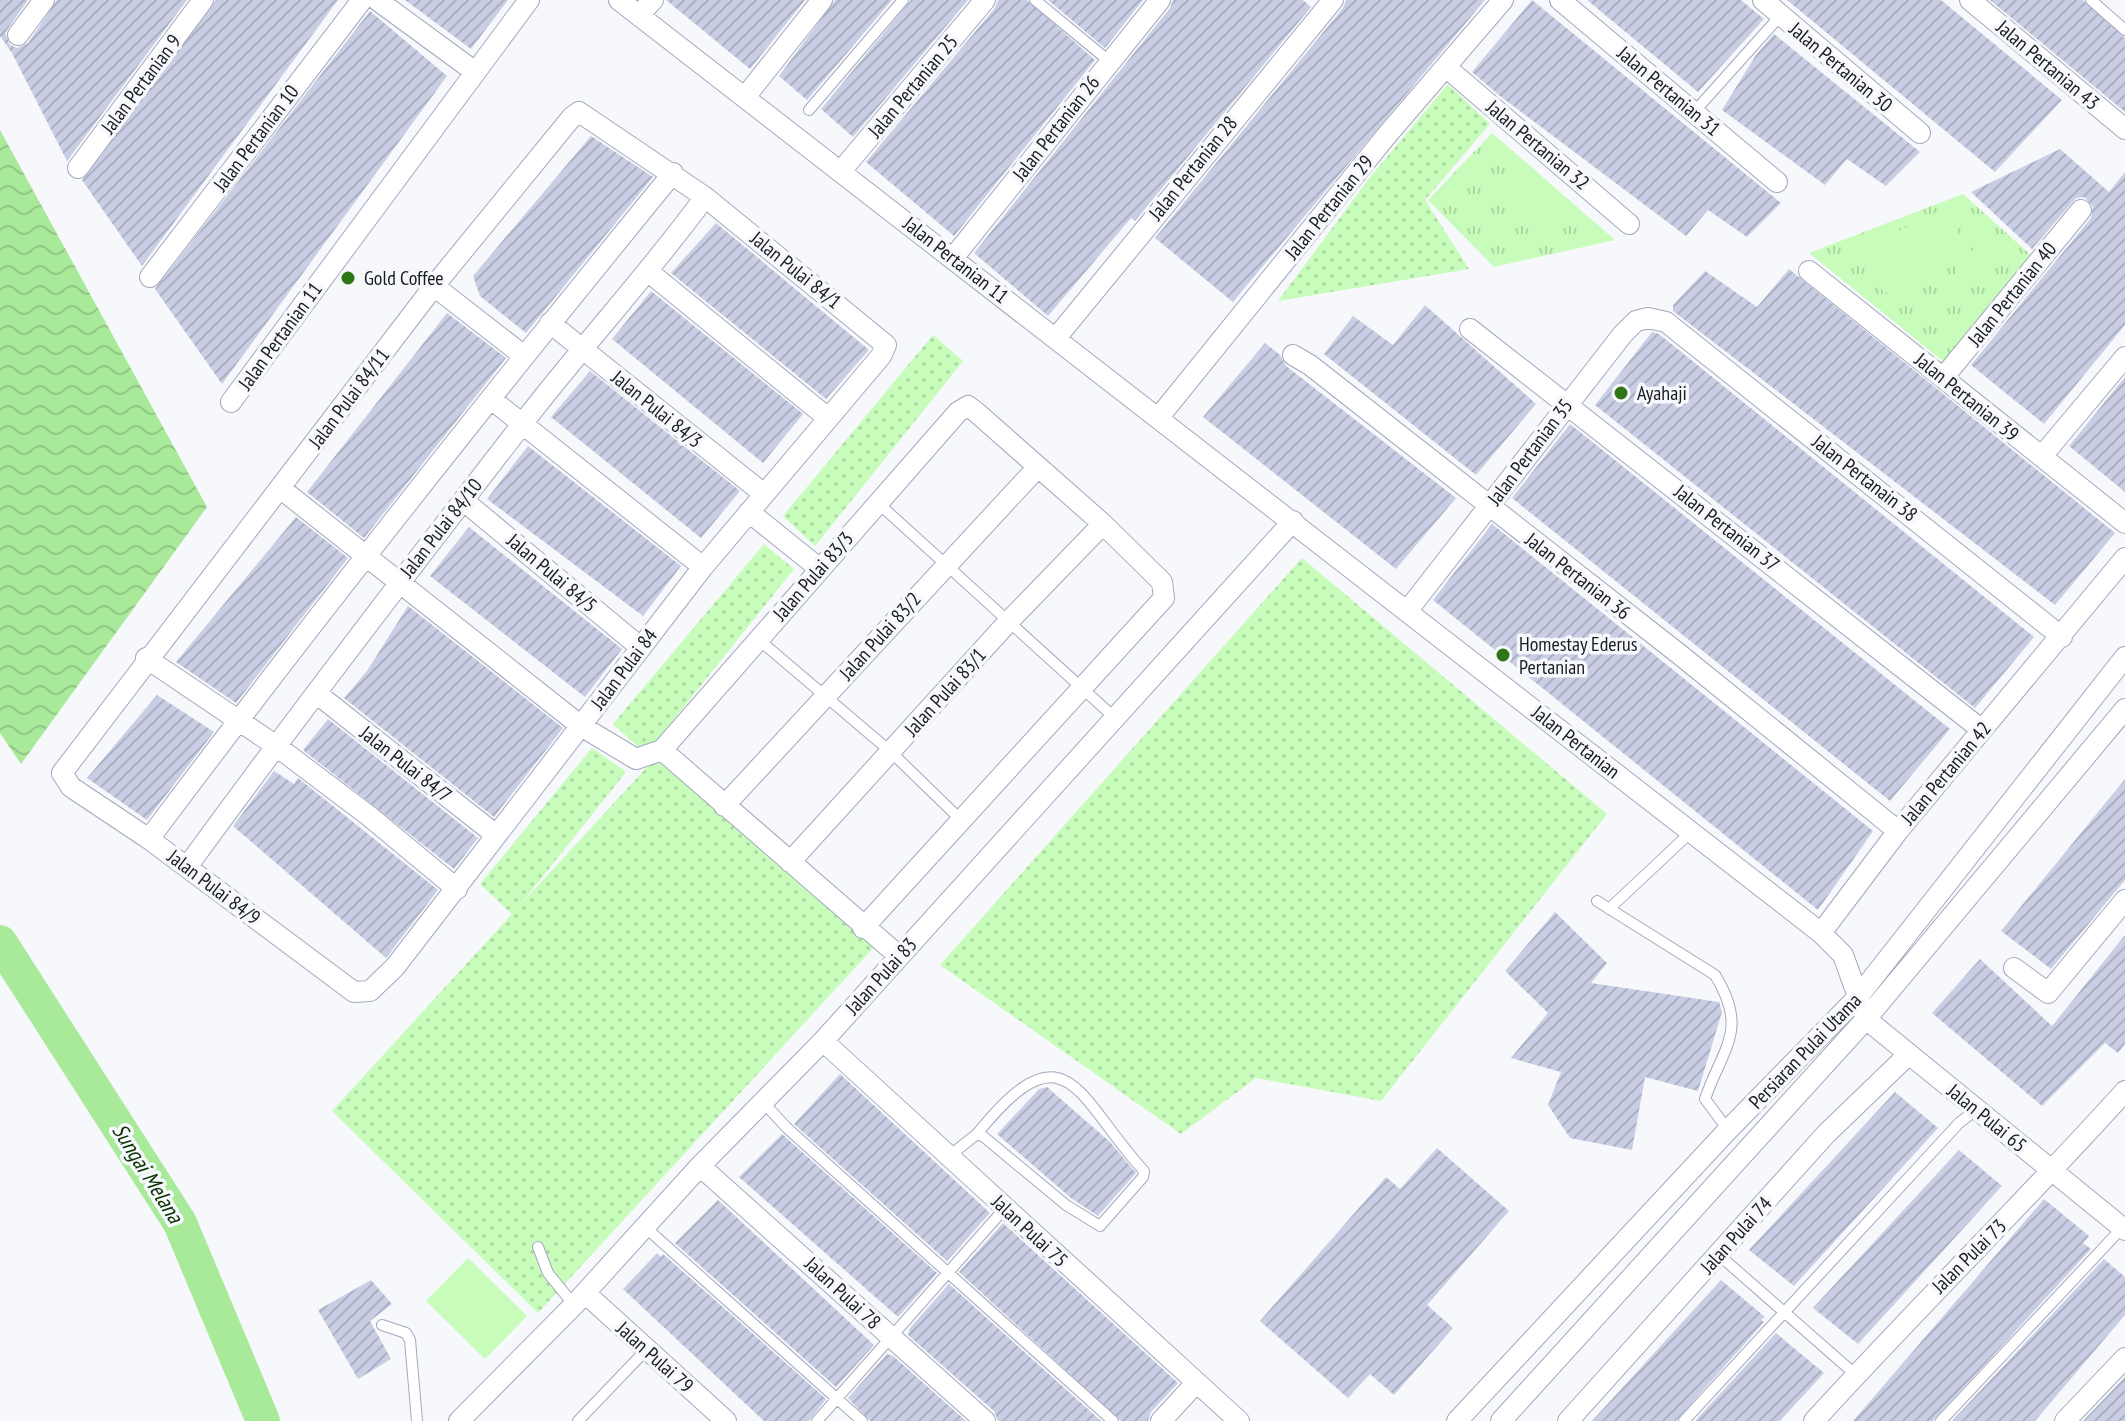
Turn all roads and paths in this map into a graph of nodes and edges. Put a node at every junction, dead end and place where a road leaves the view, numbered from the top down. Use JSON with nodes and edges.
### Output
{"nodes":[{"id":1,"x":44,"y":0,"type":"edge"},
{"id":2,"x":203,"y":0,"type":"edge"},
{"id":3,"x":362,"y":0,"type":"edge"},
{"id":4,"x":377,"y":0,"type":"edge"},
{"id":5,"x":529,"y":0,"type":"edge"},
{"id":6,"x":619,"y":0,"type":"edge"},
{"id":7,"x":822,"y":0,"type":"edge"},
{"id":8,"x":903,"y":0,"type":"edge"},
{"id":9,"x":985,"y":0,"type":"edge"},
{"id":10,"x":1035,"y":0,"type":"edge"},
{"id":11,"x":1160,"y":0,"type":"edge"},
{"id":12,"x":1332,"y":0,"type":"edge"},
{"id":13,"x":1503,"y":0,"type":"edge"},
{"id":14,"x":1560,"y":0,"type":"edge"},
{"id":15,"x":1763,"y":0,"type":"edge"},
{"id":16,"x":1970,"y":0,"type":"edge"},
{"id":17,"x":2091,"y":0,"type":"edge"},
{"id":18,"x":646,"y":8,"type":"edge"},
{"id":19,"x":1781,"y":15,"type":"junction"},
{"id":20,"x":2125,"y":30,"type":"edge"},
{"id":21,"x":18,"y":35,"type":"dead end"},
{"id":22,"x":1109,"y":61,"type":"junction"},
{"id":23,"x":1447,"y":68,"type":"junction"},
{"id":24,"x":474,"y":71,"type":"junction"},
{"id":25,"x":745,"y":97,"type":"junction"},
{"id":26,"x":809,"y":110,"type":"dead end"},
{"id":27,"x":1695,"y":111,"type":"junction"},
{"id":28,"x":2125,"y":129,"type":"edge"},
{"id":29,"x":1920,"y":133,"type":"dead end"},
{"id":30,"x":78,"y":168,"type":"dead end"},
{"id":31,"x":841,"y":171,"type":"junction"},
{"id":32,"x":673,"y":173,"type":"junction"},
{"id":33,"x":1777,"y":182,"type":"dead end"},
{"id":34,"x":705,"y":197,"type":"junction"},
{"id":35,"x":2081,"y":210,"type":"dead end"},
{"id":36,"x":1629,"y":224,"type":"dead end"},
{"id":37,"x":953,"y":258,"type":"junction"},
{"id":38,"x":1809,"y":271,"type":"dead end"},
{"id":39,"x":650,"y":273,"type":"junction"},
{"id":40,"x":150,"y":277,"type":"dead end"},
{"id":41,"x":434,"y":286,"type":"junction"},
{"id":42,"x":1666,"y":322,"type":"joint"},
{"id":43,"x":550,"y":323,"type":"junction"},
{"id":44,"x":1470,"y":329,"type":"dead end"},
{"id":45,"x":1056,"y":338,"type":"junction"},
{"id":46,"x":886,"y":345,"type":"joint"},
{"id":47,"x":583,"y":347,"type":"junction"},
{"id":48,"x":1293,"y":355,"type":"dead end"},
{"id":49,"x":524,"y":356,"type":"junction"},
{"id":50,"x":2125,"y":357,"type":"edge"},
{"id":51,"x":1943,"y":378,"type":"junction"},
{"id":52,"x":491,"y":399,"type":"junction"},
{"id":53,"x":231,"y":402,"type":"dead end"},
{"id":54,"x":1566,"y":403,"type":"junction"},
{"id":55,"x":1159,"y":417,"type":"junction"},
{"id":56,"x":828,"y":418,"type":"junction"},
{"id":57,"x":523,"y":423,"type":"junction"},
{"id":58,"x":2042,"y":456,"type":"junction"},
{"id":59,"x":1037,"y":468,"type":"junction"},
{"id":60,"x":280,"y":488,"type":"junction"},
{"id":61,"x":764,"y":494,"type":"junction"},
{"id":62,"x":464,"y":501,"type":"junction"},
{"id":63,"x":878,"y":503,"type":"junction"},
{"id":64,"x":1489,"y":506,"type":"junction"},
{"id":65,"x":749,"y":512,"type":"junction"},
{"id":66,"x":1293,"y":521,"type":"junction"},
{"id":67,"x":2125,"y":523,"type":"edge"},
{"id":68,"x":1103,"y":524,"type":"junction"},
{"id":69,"x":368,"y":557,"type":"junction"},
{"id":70,"x":2125,"y":558,"type":"edge"},
{"id":71,"x":944,"y":566,"type":"junction"},
{"id":72,"x":703,"y":567,"type":"junction"},
{"id":73,"x":820,"y":569,"type":"junction"},
{"id":74,"x":399,"y":581,"type":"junction"},
{"id":75,"x":1408,"y":610,"type":"junction"},
{"id":76,"x":1009,"y":621,"type":"junction"},
{"id":77,"x":2062,"y":637,"type":"junction"},
{"id":78,"x":758,"y":639,"type":"junction"},
{"id":79,"x":640,"y":647,"type":"junction"},
{"id":80,"x":2125,"y":657,"type":"edge"},
{"id":81,"x":146,"y":658,"type":"junction"},
{"id":82,"x":1082,"y":688,"type":"junction"},
{"id":83,"x":316,"y":693,"type":"junction"},
{"id":84,"x":824,"y":698,"type":"junction"},
{"id":85,"x":2125,"y":709,"type":"edge"},
{"id":86,"x":1115,"y":718,"type":"junction"},
{"id":87,"x":237,"y":721,"type":"junction"},
{"id":88,"x":581,"y":726,"type":"junction"},
{"id":89,"x":1982,"y":730,"type":"junction"},
{"id":90,"x":275,"y":745,"type":"junction"},
{"id":91,"x":662,"y":750,"type":"junction"},
{"id":92,"x":891,"y":752,"type":"junction"},
{"id":93,"x":64,"y":780,"type":"joint"},
{"id":94,"x":724,"y":806,"type":"junction"},
{"id":95,"x":961,"y":820,"type":"junction"},
{"id":96,"x":1898,"y":831,"type":"junction"},
{"id":97,"x":1691,"y":832,"type":"junction"},
{"id":98,"x":496,"y":835,"type":"junction"},
{"id":99,"x":149,"y":839,"type":"junction"},
{"id":100,"x":790,"y":862,"type":"junction"},
{"id":101,"x":187,"y":867,"type":"junction"},
{"id":102,"x":457,"y":889,"type":"junction"},
{"id":103,"x":2125,"y":900,"type":"edge"},
{"id":104,"x":1597,"y":901,"type":"dead end"},
{"id":105,"x":1609,"y":909,"type":"junction"},
{"id":106,"x":863,"y":928,"type":"junction"},
{"id":107,"x":1821,"y":933,"type":"junction"},
{"id":108,"x":899,"y":956,"type":"junction"},
{"id":109,"x":2014,"y":968,"type":"dead end"},
{"id":110,"x":364,"y":993,"type":"joint"},
{"id":111,"x":1857,"y":998,"type":"junction"},
{"id":112,"x":1866,"y":1019,"type":"junction"},
{"id":113,"x":823,"y":1041,"type":"junction"},
{"id":114,"x":1909,"y":1054,"type":"junction"},
{"id":115,"x":2125,"y":1091,"type":"edge"},
{"id":116,"x":763,"y":1102,"type":"junction"},
{"id":117,"x":1977,"y":1109,"type":"junction"},
{"id":118,"x":1728,"y":1130,"type":"junction"},
{"id":119,"x":977,"y":1134,"type":"junction"},
{"id":120,"x":952,"y":1160,"type":"junction"},
{"id":121,"x":700,"y":1166,"type":"junction"},
{"id":122,"x":2052,"y":1171,"type":"junction"},
{"id":123,"x":1005,"y":1208,"type":"junction"},
{"id":124,"x":645,"y":1227,"type":"junction"},
{"id":125,"x":2124,"y":1229,"type":"edge"},
{"id":126,"x":538,"y":1247,"type":"dead end"},
{"id":127,"x":1719,"y":1255,"type":"junction"},
{"id":128,"x":950,"y":1270,"type":"junction"},
{"id":129,"x":580,"y":1299,"type":"junction"},
{"id":130,"x":1784,"y":1313,"type":"junction"},
{"id":131,"x":382,"y":1325,"type":"dead end"},
{"id":132,"x":891,"y":1337,"type":"junction"},
{"id":133,"x":646,"y":1350,"type":"junction"},
{"id":134,"x":2125,"y":1358,"type":"edge"},
{"id":135,"x":1856,"y":1375,"type":"junction"},
{"id":136,"x":1195,"y":1384,"type":"junction"},
{"id":137,"x":835,"y":1398,"type":"junction"},
{"id":138,"x":712,"y":1417,"type":"edge"},
{"id":139,"x":417,"y":1421,"type":"edge"},
{"id":140,"x":459,"y":1421,"type":"edge"},
{"id":141,"x":578,"y":1421,"type":"edge"},
{"id":142,"x":817,"y":1421,"type":"edge"},
{"id":143,"x":862,"y":1421,"type":"edge"},
{"id":144,"x":985,"y":1421,"type":"edge"},
{"id":145,"x":1113,"y":1421,"type":"edge"},
{"id":146,"x":1161,"y":1421,"type":"edge"},
{"id":147,"x":1239,"y":1421,"type":"edge"},
{"id":148,"x":1457,"y":1421,"type":"edge"},
{"id":149,"x":1501,"y":1421,"type":"edge"},
{"id":150,"x":1568,"y":1421,"type":"edge"},
{"id":151,"x":1684,"y":1421,"type":"edge"},
{"id":152,"x":1814,"y":1421,"type":"edge"},
{"id":153,"x":1941,"y":1421,"type":"edge"},
{"id":154,"x":2065,"y":1421,"type":"edge"}],
"edges":[{"from":1,"to":21,"type":"street"},
{"from":2,"to":30,"type":"street","name":"Jalan Pertanian 9"},
{"from":3,"to":40,"type":"street","name":"Jalan Pertanian 10"},
{"from":4,"to":24,"type":"street"},
{"from":5,"to":24,"type":"street","name":"Jalan Pertanian 11"},
{"from":6,"to":18,"type":"street","name":"Jalan Pertanian 11"},
{"from":7,"to":25,"type":"street"},
{"from":8,"to":26,"type":"lane"},
{"from":9,"to":31,"type":"street","name":"Jalan Pertanian 25"},
{"from":10,"to":22,"type":"lane"},
{"from":11,"to":22,"type":"street","name":"Jalan Pertanian 26"},
{"from":12,"to":45,"type":"street","name":"Jalan Pertanian 28"},
{"from":13,"to":23,"type":"street","name":"Jalan Pertanian 29"},
{"from":14,"to":27,"type":"street","name":"Jalan Pertanian 31"},
{"from":15,"to":19,"type":"street","name":"Jalan Pertanian 30"},
{"from":16,"to":28,"type":"street","name":"Jalan Pertanian 43"},
{"from":17,"to":20,"type":"lane"},
{"from":18,"to":25,"type":"street","name":"Jalan Pertanian 11"},
{"from":19,"to":27,"type":"lane"},
{"from":19,"to":29,"type":"street","name":"Jalan Pertanian 30"},
{"from":22,"to":37,"type":"street","name":"Jalan Pertanian 26"},
{"from":23,"to":36,"type":"street","name":"Jalan Pertanian 32"},
{"from":23,"to":55,"type":"street","name":"Jalan Pertanian 29"},
{"from":24,"to":53,"type":"street","name":"Jalan Pertanian 11"},
{"from":25,"to":31,"type":"street","name":"Jalan Pertanian 11"},
{"from":27,"to":33,"type":"street","name":"Jalan Pertanian 31"},
{"from":31,"to":37,"type":"street","name":"Jalan Pertanian 11"},
{"from":32,"to":34,"type":"street","name":"Jalan Pulai 84/11"},
{"from":32,"to":41,"type":"street","name":"Jalan Pulai 84/11"},
{"from":32,"to":43,"type":"street"},
{"from":34,"to":39,"type":"street","name":"Jalan Pulai 84/10"},
{"from":34,"to":46,"type":"street","name":"Jalan Pulai 84/1"},
{"from":35,"to":51,"type":"street","name":"Jalan Pertanian 40"},
{"from":37,"to":45,"type":"street","name":"Jalan Pertanian 11"},
{"from":38,"to":51,"type":"street","name":"Jalan Pertanian 39"},
{"from":39,"to":47,"type":"street","name":"Jalan Pulai 84/10"},
{"from":39,"to":56,"type":"street"},
{"from":41,"to":49,"type":"street"},
{"from":41,"to":60,"type":"street","name":"Jalan Pulai 84/11"},
{"from":42,"to":54,"type":"street","name":"Jalan Pertanian 35"},
{"from":42,"to":77,"type":"street","name":"Jalan Pertanain 38"},
{"from":43,"to":47,"type":"street","name":"Jalan Pulai 84/3"},
{"from":43,"to":49,"type":"street"},
{"from":44,"to":54,"type":"street","name":"Jalan Pertanian 37"},
{"from":45,"to":55,"type":"street","name":"Jalan Pertanian 11"},
{"from":46,"to":56,"type":"street","name":"Jalan Pulai 84"},
{"from":47,"to":57,"type":"street","name":"Jalan Pulai 84/10"},
{"from":47,"to":61,"type":"street","name":"Jalan Pulai 84/3"},
{"from":48,"to":64,"type":"street","name":"Jalan Pertanian 36"},
{"from":49,"to":52,"type":"street"},
{"from":50,"to":58,"type":"street"},
{"from":51,"to":58,"type":"street","name":"Jalan Pertanian 39"},
{"from":52,"to":57,"type":"street"},
{"from":52,"to":69,"type":"street"},
{"from":54,"to":64,"type":"street","name":"Jalan Pertanian 35"},
{"from":54,"to":89,"type":"street","name":"Jalan Pertanian 37"},
{"from":55,"to":66,"type":"street","name":"Jalan Pertanian 11"},
{"from":56,"to":61,"type":"street","name":"Jalan Pulai 84"},
{"from":57,"to":62,"type":"street","name":"Jalan Pulai 84/10"},
{"from":57,"to":72,"type":"street"},
{"from":58,"to":67,"type":"street","name":"Jalan Pertanian 39"},
{"from":59,"to":63,"type":"street","name":"Jalan Pulai 83/3"},
{"from":59,"to":68,"type":"street"},
{"from":59,"to":71,"type":"street","name":"Jalan Pulai 83/2"},
{"from":60,"to":69,"type":"street"},
{"from":60,"to":81,"type":"street","name":"Jalan Pulai 84/11"},
{"from":61,"to":65,"type":"street","name":"Jalan Pulai 84"},
{"from":62,"to":74,"type":"street","name":"Jalan Pulai 84/10"},
{"from":62,"to":79,"type":"street","name":"Jalan Pulai 84/5"},
{"from":63,"to":71,"type":"lane"},
{"from":63,"to":73,"type":"street","name":"Jalan Pulai 83/3"},
{"from":64,"to":75,"type":"street","name":"Jalan Pertanian 35"},
{"from":64,"to":96,"type":"street","name":"Jalan Pertanian 36"},
{"from":65,"to":72,"type":"street","name":"Jalan Pulai 84"},
{"from":65,"to":73,"type":"street"},
{"from":66,"to":75,"type":"street","name":"Jalan Pertanian"},
{"from":66,"to":86,"type":"street","name":"Jalan Pulai 83"},
{"from":68,"to":76,"type":"street","name":"Jalan Pulai 83/1"},
{"from":68,"to":82,"type":"street"},
{"from":69,"to":74,"type":"street"},
{"from":69,"to":87,"type":"street"},
{"from":70,"to":77,"type":"street","name":"Jalan Pertanian 42"},
{"from":71,"to":76,"type":"lane"},
{"from":71,"to":84,"type":"street","name":"Jalan Pulai 83/2"},
{"from":72,"to":79,"type":"street","name":"Jalan Pulai 84"},
{"from":73,"to":78,"type":"street","name":"Jalan Pulai 83/3"},
{"from":74,"to":83,"type":"street","name":"Jalan Pulai 84/10"},
{"from":74,"to":88,"type":"street"},
{"from":75,"to":97,"type":"street","name":"Jalan Pertanian"},
{"from":76,"to":82,"type":"lane"},
{"from":76,"to":92,"type":"street","name":"Jalan Pulai 83/1"},
{"from":77,"to":89,"type":"street","name":"Jalan Pertanian 42"},
{"from":78,"to":84,"type":"lane"},
{"from":78,"to":91,"type":"street","name":"Jalan Pulai 83/3"},
{"from":79,"to":88,"type":"street","name":"Jalan Pulai 84"},
{"from":80,"to":111,"type":"street","name":"Persiaran Pulai Utama"},
{"from":81,"to":87,"type":"street"},
{"from":81,"to":93,"type":"street","name":"Jalan Pulai 84/11"},
{"from":82,"to":86,"type":"lane"},
{"from":82,"to":95,"type":"street"},
{"from":83,"to":90,"type":"street","name":"Jalan Pulai 84/10"},
{"from":83,"to":98,"type":"street","name":"Jalan Pulai 84/7"},
{"from":84,"to":92,"type":"lane"},
{"from":84,"to":94,"type":"street","name":"Jalan Pulai 83/2"},
{"from":85,"to":112,"type":"street","name":"Persiaran Pulai Utama"},
{"from":86,"to":108,"type":"street","name":"Jalan Pulai 83"},
{"from":87,"to":90,"type":"street"},
{"from":87,"to":99,"type":"street"},
{"from":88,"to":91,"type":"street"},
{"from":88,"to":98,"type":"street","name":"Jalan Pulai 84"},
{"from":89,"to":96,"type":"street","name":"Jalan Pertanian 42"},
{"from":90,"to":101,"type":"street","name":"Jalan Pulai 84/10"},
{"from":90,"to":102,"type":"street"},
{"from":91,"to":94,"type":"street"},
{"from":92,"to":95,"type":"lane"},
{"from":92,"to":100,"type":"street","name":"Jalan Pulai 83/1"},
{"from":93,"to":99,"type":"street","name":"Jalan Pulai 84/9"},
{"from":94,"to":100,"type":"street"},
{"from":95,"to":106,"type":"street"},
{"from":96,"to":107,"type":"street","name":"Jalan Pertanian 42"},
{"from":97,"to":105,"type":"lane"},
{"from":97,"to":107,"type":"street","name":"Jalan Pertanian"},
{"from":98,"to":102,"type":"street","name":"Jalan Pulai 84"},
{"from":99,"to":101,"type":"street","name":"Jalan Pulai 84/9"},
{"from":100,"to":106,"type":"street"},
{"from":101,"to":110,"type":"street","name":"Jalan Pulai 84/9"},
{"from":102,"to":110,"type":"street","name":"Jalan Pulai 84"},
{"from":103,"to":109,"type":"street"},
{"from":104,"to":105,"type":"lane"},
{"from":105,"to":118,"type":"lane"},
{"from":106,"to":108,"type":"street"},
{"from":107,"to":111,"type":"street"},
{"from":108,"to":113,"type":"street","name":"Jalan Pulai 83"},
{"from":111,"to":112,"type":"street","name":"Jalan Pulai 65"},
{"from":111,"to":118,"type":"street","name":"Persiaran Pulai Utama"},
{"from":112,"to":114,"type":"street","name":"Jalan Pulai 65"},
{"from":112,"to":149,"type":"street","name":"Persiaran Pulai Utama"},
{"from":113,"to":116,"type":"street","name":"Jalan Pulai 83"},
{"from":113,"to":120,"type":"street","name":"Jalan Pulai 75"},
{"from":114,"to":117,"type":"street","name":"Jalan Pulai 65"},
{"from":114,"to":127,"type":"street","name":"Jalan Pulai 74"},
{"from":115,"to":122,"type":"street","name":"Jalan Pulai 73"},
{"from":116,"to":121,"type":"street","name":"Jalan Pulai 83"},
{"from":116,"to":128,"type":"lane"},
{"from":117,"to":122,"type":"street","name":"Jalan Pulai 65"},
{"from":117,"to":130,"type":"lane"},
{"from":118,"to":148,"type":"street","name":"Persiaran Pulai Utama"},
{"from":119,"to":119,"type":"lane"},
{"from":119,"to":120,"type":"lane"},
{"from":120,"to":123,"type":"street","name":"Jalan Pulai 75"},
{"from":121,"to":124,"type":"street","name":"Jalan Pulai 83"},
{"from":121,"to":132,"type":"street","name":"Jalan Pulai 78"},
{"from":122,"to":125,"type":"street","name":"Jalan Pulai 65"},
{"from":122,"to":135,"type":"street","name":"Jalan Pulai 73"},
{"from":123,"to":128,"type":"lane"},
{"from":123,"to":136,"type":"street","name":"Jalan Pulai 75"},
{"from":124,"to":129,"type":"street","name":"Jalan Pulai 83"},
{"from":124,"to":137,"type":"lane"},
{"from":125,"to":153,"type":"lane"},
{"from":126,"to":129,"type":"lane"},
{"from":127,"to":130,"type":"lane"},
{"from":127,"to":150,"type":"street","name":"Jalan Pulai 74"},
{"from":128,"to":132,"type":"lane"},
{"from":128,"to":145,"type":"lane"},
{"from":129,"to":133,"type":"street","name":"Jalan Pulai 79"},
{"from":129,"to":140,"type":"street","name":"Jalan Pulai 83"},
{"from":130,"to":135,"type":"lane"},
{"from":130,"to":151,"type":"lane"},
{"from":131,"to":139,"type":"lane"},
{"from":132,"to":137,"type":"lane"},
{"from":132,"to":144,"type":"street","name":"Jalan Pulai 78"},
{"from":133,"to":138,"type":"street","name":"Jalan Pulai 79"},
{"from":133,"to":141,"type":"lane"},
{"from":134,"to":154,"type":"street"},
{"from":135,"to":152,"type":"street","name":"Jalan Pulai 73"},
{"from":136,"to":146,"type":"street"},
{"from":136,"to":147,"type":"street","name":"Jalan Pulai 75"},
{"from":137,"to":142,"type":"lane"},
{"from":137,"to":143,"type":"lane"}]}
